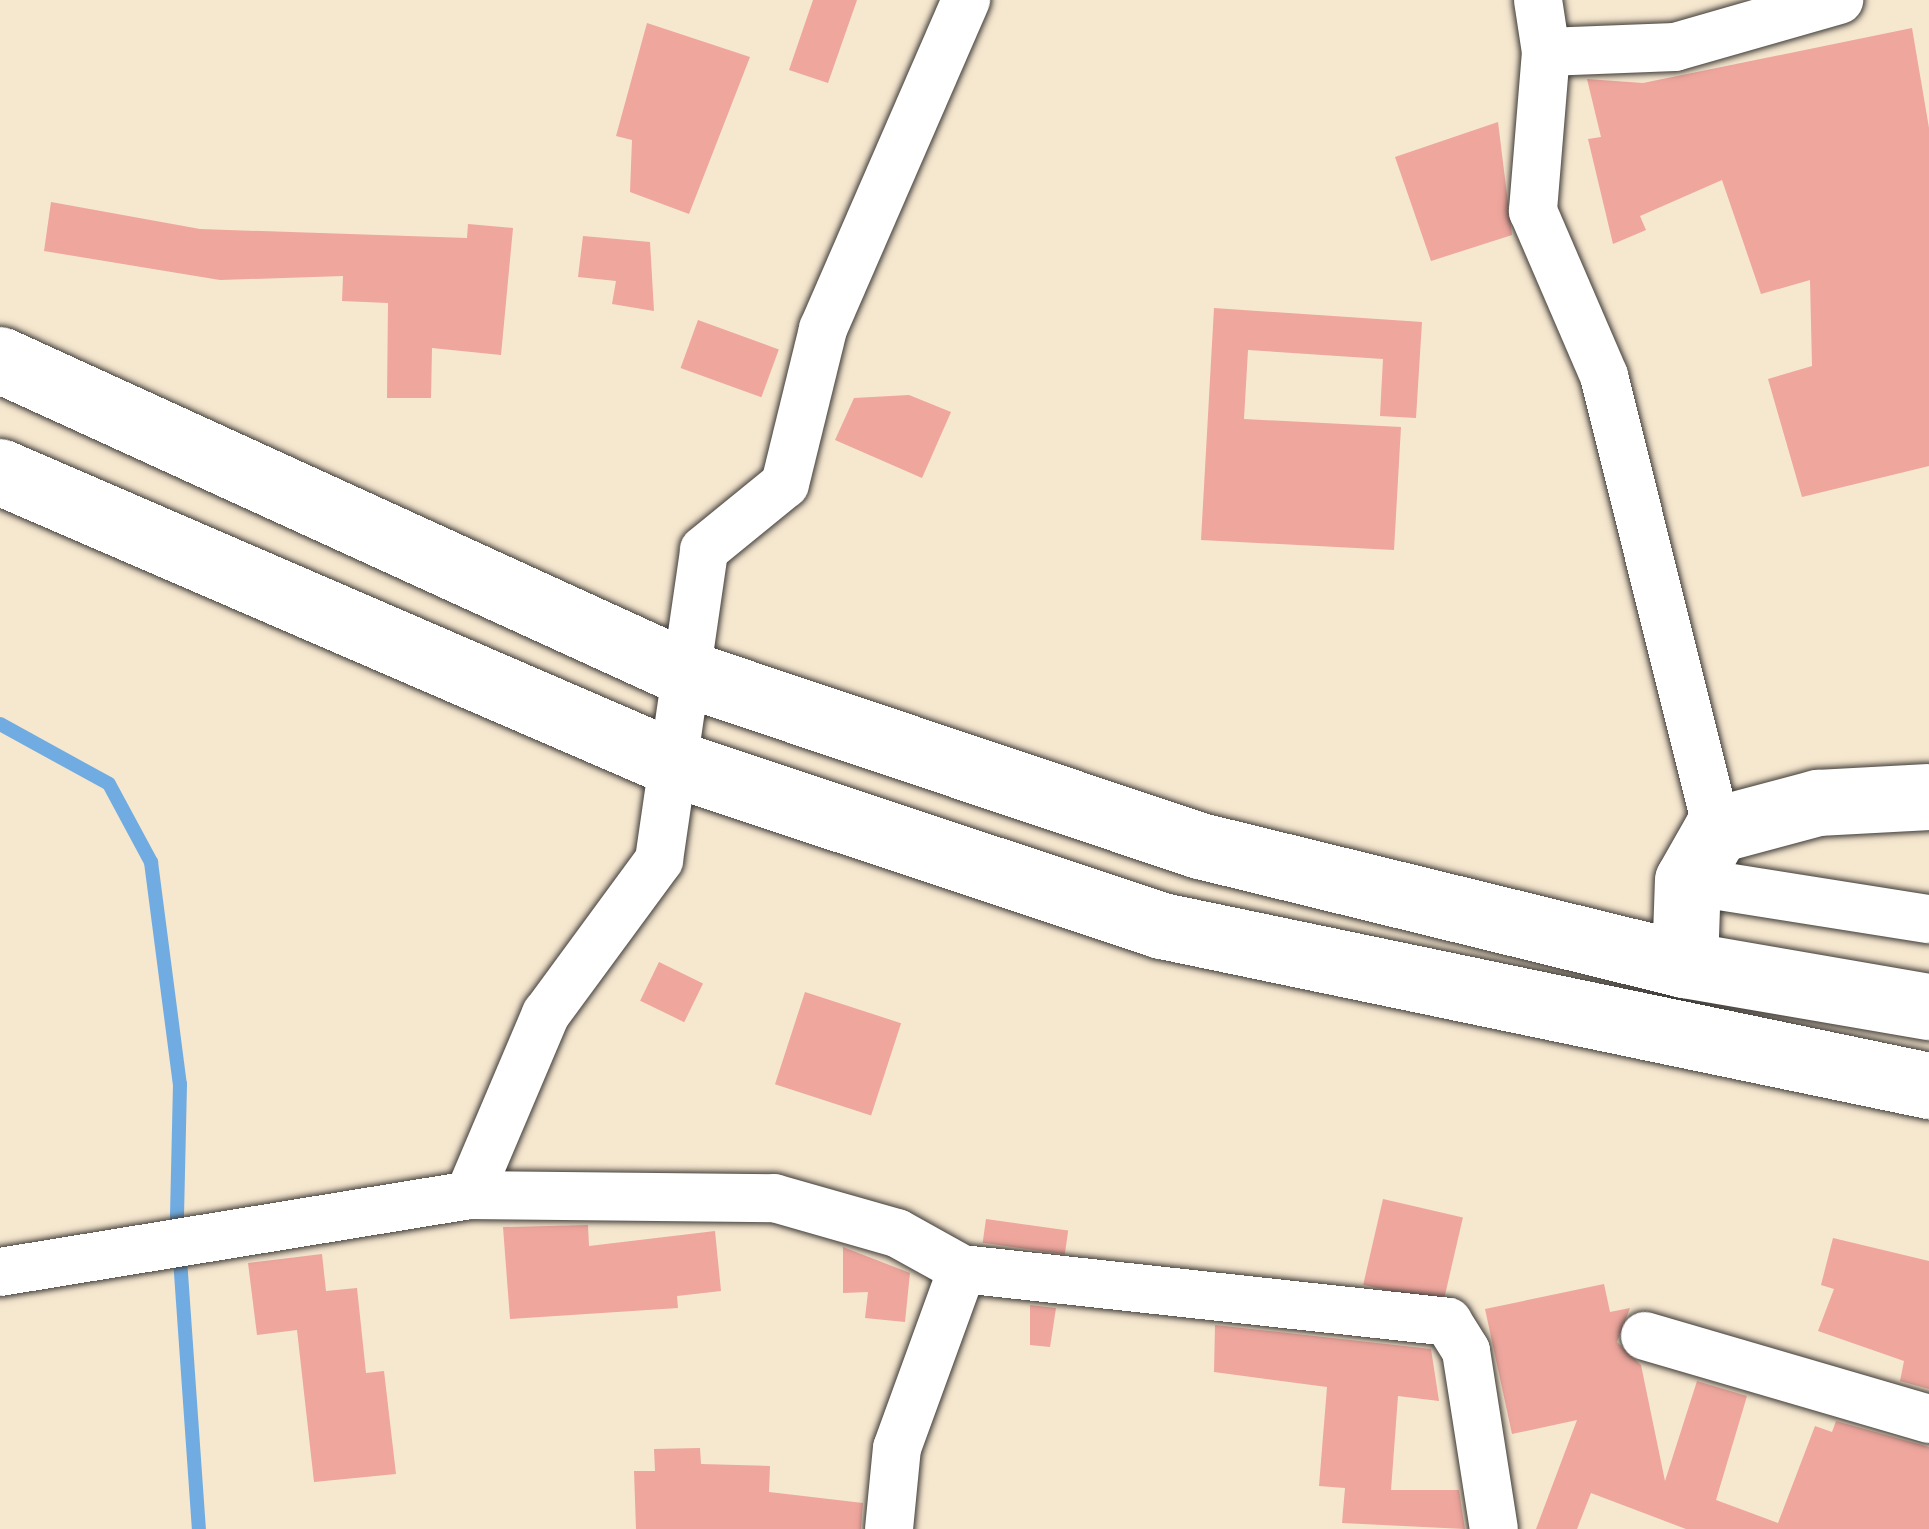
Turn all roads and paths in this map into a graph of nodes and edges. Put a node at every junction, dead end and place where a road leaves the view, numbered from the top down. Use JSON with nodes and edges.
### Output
{"nodes":[{"id":1,"x":1538,"y":0,"type":"edge"},
{"id":2,"x":1839,"y":0,"type":"edge"},
{"id":3,"x":945,"y":10,"type":"edge"},
{"id":4,"x":1546,"y":52,"type":"junction"},
{"id":5,"x":0,"y":360,"type":"edge"},
{"id":6,"x":0,"y":472,"type":"edge"},
{"id":7,"x":688,"y":674,"type":"junction"},
{"id":8,"x":676,"y":764,"type":"junction"},
{"id":9,"x":1929,"y":797,"type":"edge"},
{"id":10,"x":1702,"y":855,"type":"junction"},
{"id":11,"x":1929,"y":919,"type":"edge"},
{"id":12,"x":1685,"y":965,"type":"junction"},
{"id":13,"x":1929,"y":1007,"type":"edge"},
{"id":14,"x":1929,"y":1086,"type":"edge"},
{"id":15,"x":470,"y":1195,"type":"junction"},
{"id":16,"x":962,"y":1269,"type":"junction"},
{"id":17,"x":0,"y":1272,"type":"edge"},
{"id":18,"x":1645,"y":1336,"type":"dead end"},
{"id":19,"x":1929,"y":1419,"type":"edge"},
{"id":20,"x":889,"y":1529,"type":"edge"},
{"id":21,"x":1494,"y":1529,"type":"edge"}],
"edges":[{"from":1,"to":4,"type":"street"},
{"from":2,"to":4,"type":"street"},
{"from":3,"to":7,"type":"street"},
{"from":4,"to":10,"type":"street"},
{"from":5,"to":7,"type":"main road"},
{"from":6,"to":8,"type":"main road"},
{"from":7,"to":8,"type":"street"},
{"from":7,"to":12,"type":"main road"},
{"from":8,"to":14,"type":"main road"},
{"from":8,"to":15,"type":"street"},
{"from":9,"to":10,"type":"main road"},
{"from":10,"to":11,"type":"street"},
{"from":10,"to":12,"type":"main road"},
{"from":12,"to":13,"type":"main road"},
{"from":15,"to":16,"type":"street"},
{"from":15,"to":17,"type":"street"},
{"from":16,"to":20,"type":"street"},
{"from":16,"to":21,"type":"street"},
{"from":18,"to":19,"type":"street"}]}
